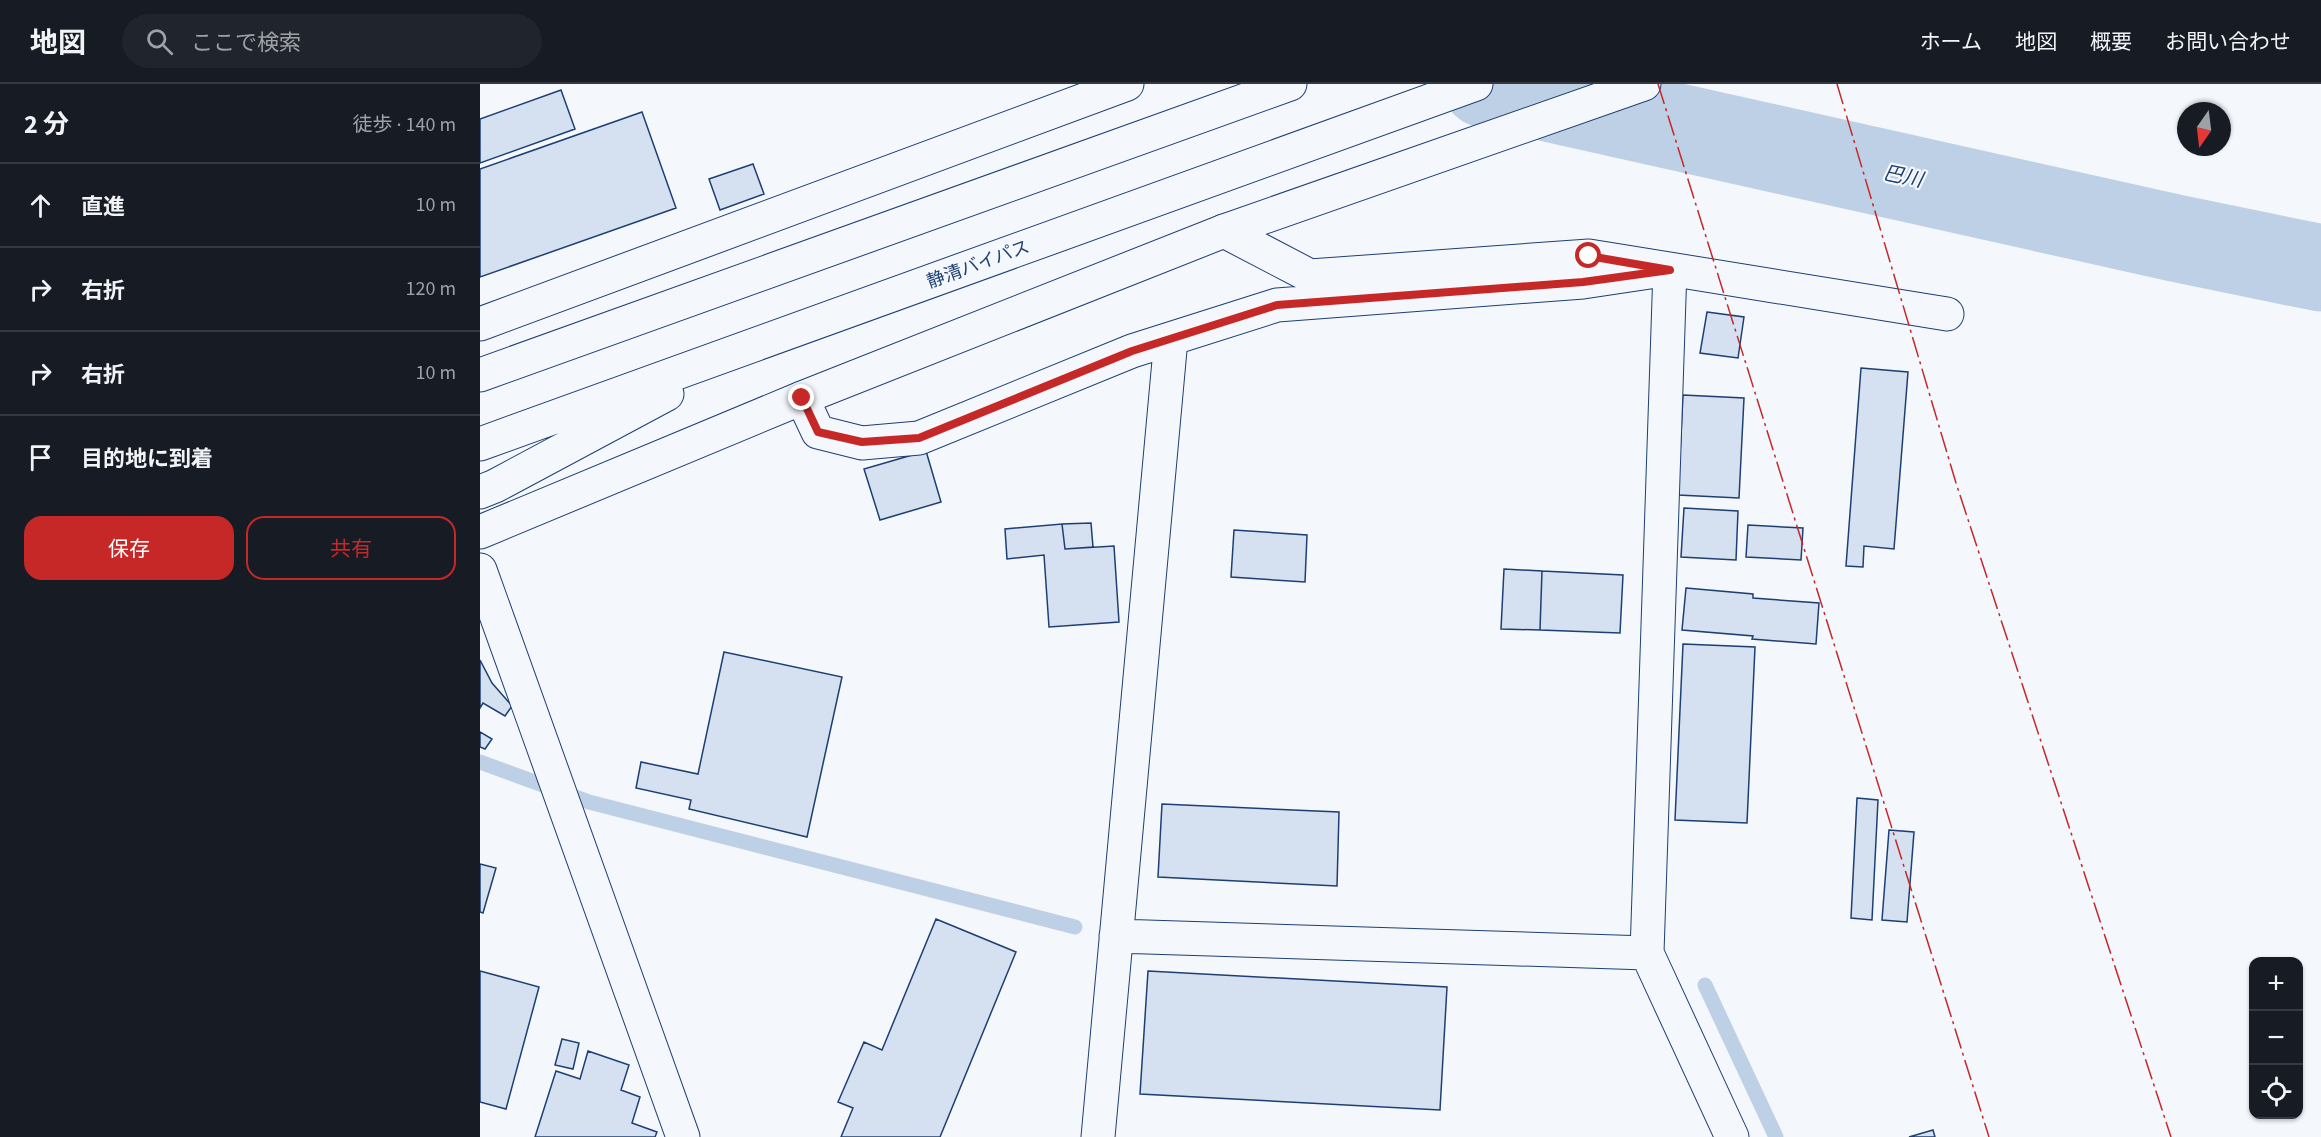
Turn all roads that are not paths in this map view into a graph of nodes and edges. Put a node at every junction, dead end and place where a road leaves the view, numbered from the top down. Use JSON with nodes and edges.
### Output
{"nodes":[{"id":1,"x":1127,"y":84,"type":"edge"},
{"id":2,"x":1290,"y":84,"type":"edge"},
{"id":3,"x":1476,"y":84,"type":"edge"},
{"id":4,"x":1644,"y":84,"type":"edge"},
{"id":5,"x":1224,"y":231,"type":"junction"},
{"id":6,"x":1670,"y":270,"type":"junction"},
{"id":7,"x":696,"y":298,"type":"junction"},
{"id":8,"x":1947,"y":314,"type":"dead end"},
{"id":9,"x":480,"y":324,"type":"edge"},
{"id":10,"x":772,"y":338,"type":"junction"},
{"id":11,"x":1171,"y":339,"type":"junction"},
{"id":12,"x":480,"y":362,"type":"edge"},
{"id":13,"x":480,"y":375,"type":"edge"},
{"id":14,"x":802,"y":398,"type":"junction"},
{"id":15,"x":480,"y":444,"type":"edge"},
{"id":16,"x":480,"y":492,"type":"edge"},
{"id":17,"x":480,"y":532,"type":"edge"},
{"id":18,"x":480,"y":570,"type":"edge"},
{"id":19,"x":1116,"y":936,"type":"junction"},
{"id":20,"x":1647,"y":953,"type":"junction"},
{"id":21,"x":683,"y":1137,"type":"edge"},
{"id":22,"x":1098,"y":1137,"type":"edge"},
{"id":23,"x":1732,"y":1137,"type":"edge"}],
"edges":[{"from":1,"to":9,"type":"main road"},
{"from":2,"to":7,"type":"main road"},
{"from":3,"to":10,"type":"main road","name":"静清バイパス"},
{"from":4,"to":5,"type":"main road"},
{"from":5,"to":6,"type":"main road"},
{"from":5,"to":14,"type":"main road"},
{"from":6,"to":8,"type":"main road"},
{"from":6,"to":11,"type":"main road"},
{"from":6,"to":20,"type":"main road"},
{"from":7,"to":12,"type":"main road"},
{"from":7,"to":13,"type":"main road"},
{"from":10,"to":15,"type":"main road","name":"静清バイパス"},
{"from":10,"to":16,"type":"main road"},
{"from":11,"to":14,"type":"main road"},
{"from":11,"to":19,"type":"main road"},
{"from":14,"to":17,"type":"main road"},
{"from":18,"to":21,"type":"main road"},
{"from":19,"to":20,"type":"main road"},
{"from":19,"to":22,"type":"main road"},
{"from":20,"to":23,"type":"main road"}]}
